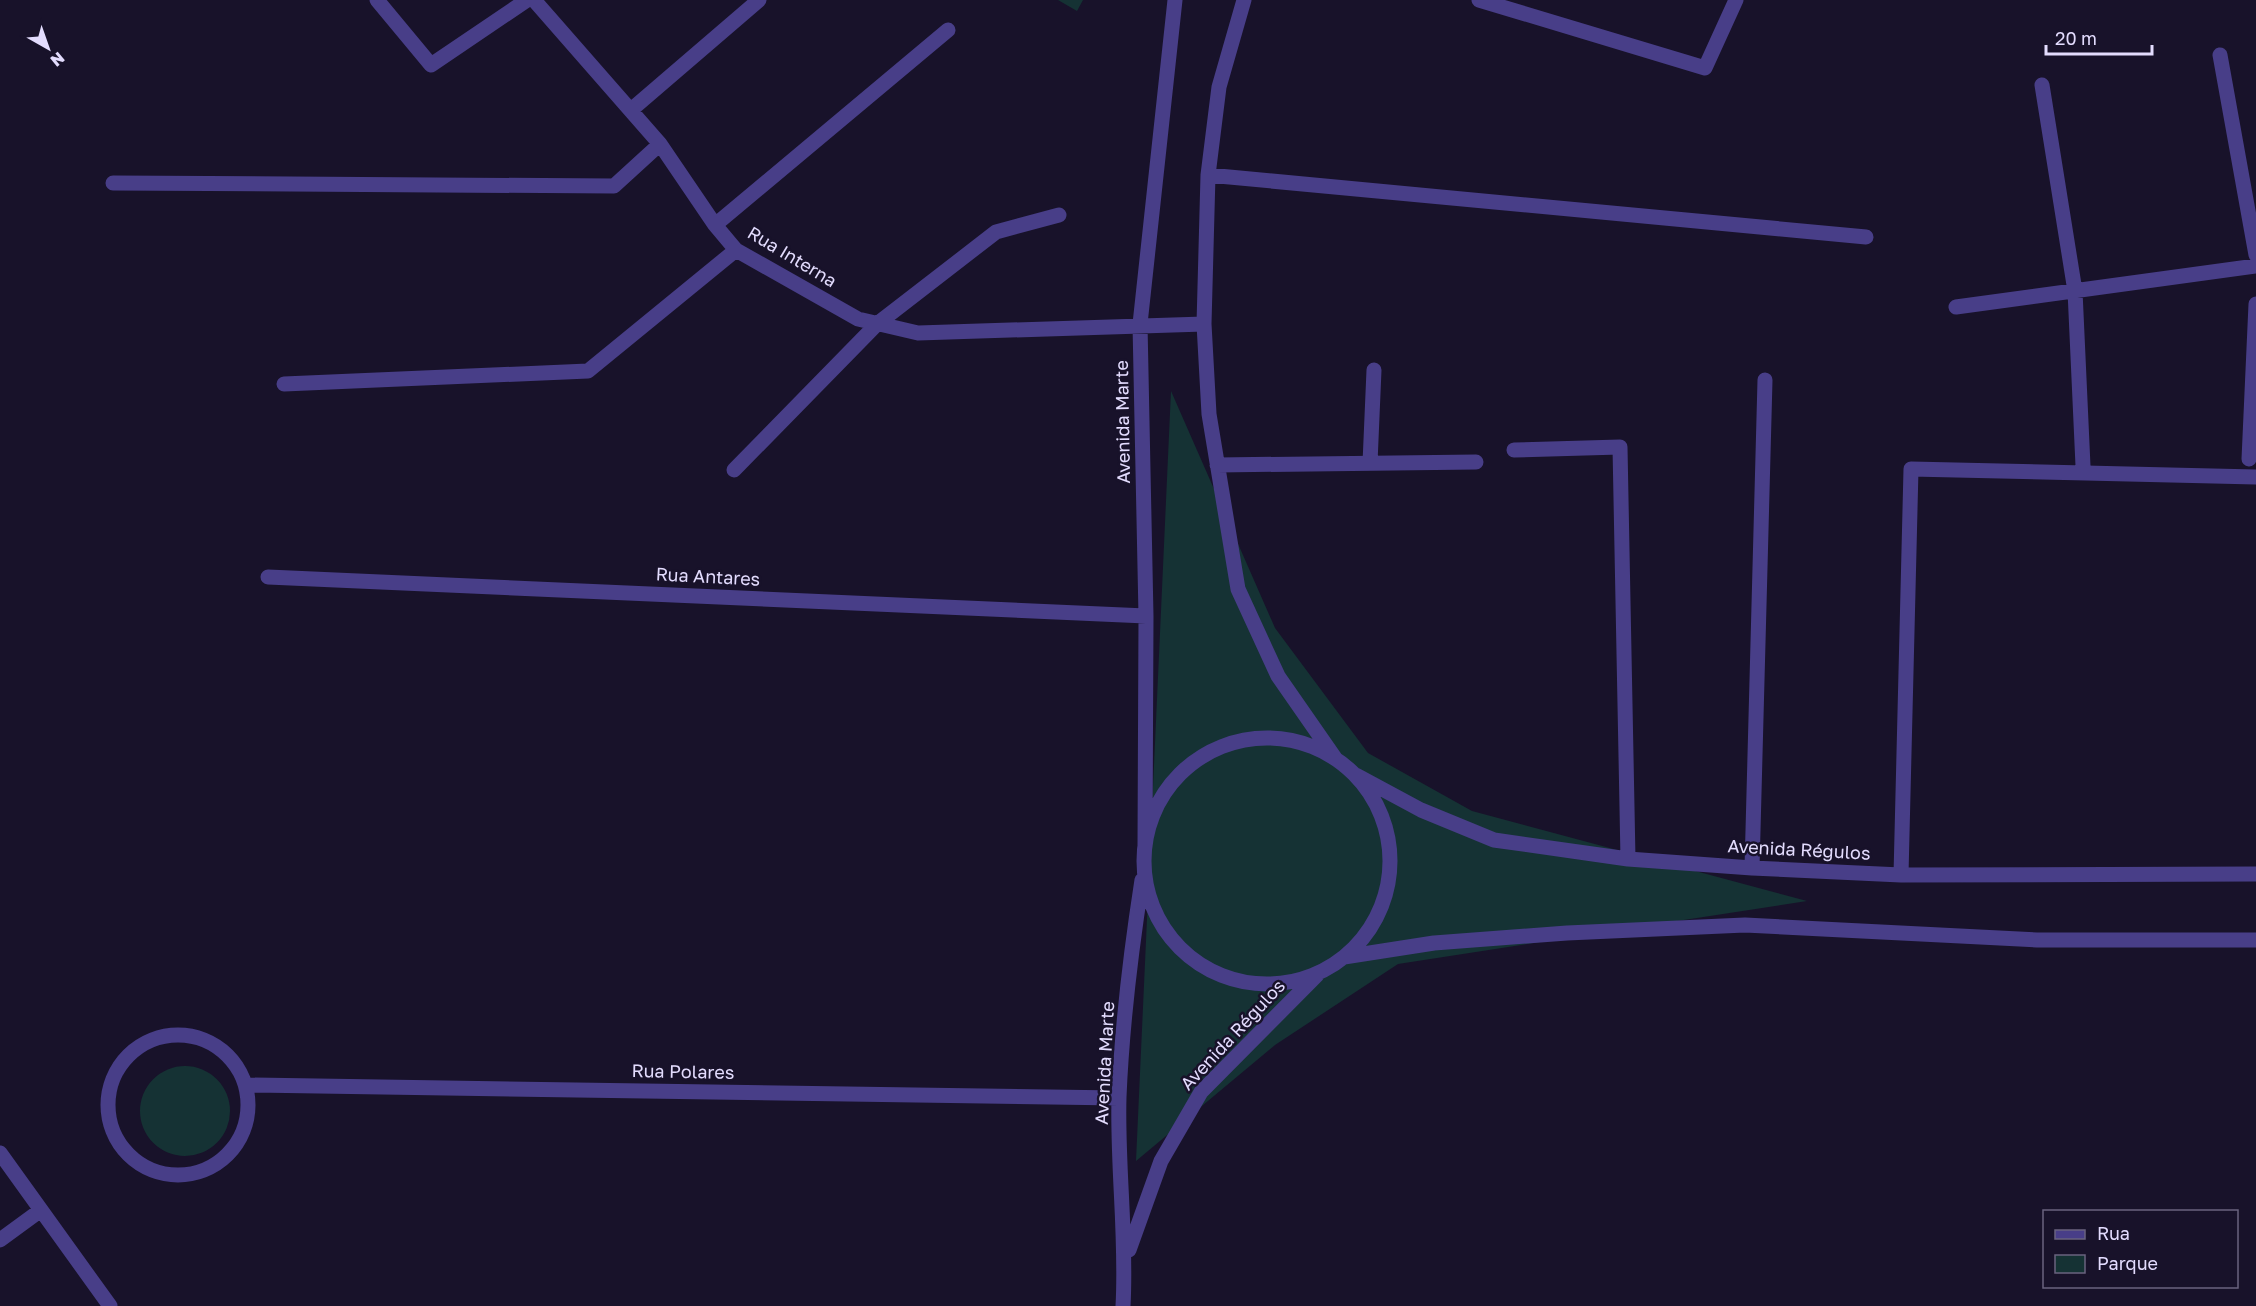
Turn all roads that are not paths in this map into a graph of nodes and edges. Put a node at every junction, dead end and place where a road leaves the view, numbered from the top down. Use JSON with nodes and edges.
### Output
{"nodes":[{"id":1,"x":377,"y":0,"type":"edge"},
{"id":2,"x":527,"y":0,"type":"edge"},
{"id":3,"x":534,"y":0,"type":"edge"},
{"id":4,"x":759,"y":0,"type":"edge"},
{"id":5,"x":1175,"y":0,"type":"edge"},
{"id":6,"x":1244,"y":0,"type":"edge"},
{"id":7,"x":1479,"y":0,"type":"edge"},
{"id":8,"x":1736,"y":0,"type":"edge"},
{"id":9,"x":948,"y":30,"type":"dead end"},
{"id":10,"x":2220,"y":55,"type":"dead end"},
{"id":11,"x":2042,"y":85,"type":"dead end"},
{"id":12,"x":631,"y":110,"type":"junction"},
{"id":13,"x":660,"y":144,"type":"junction"},
{"id":14,"x":1208,"y":175,"type":"junction"},
{"id":15,"x":113,"y":183,"type":"dead end"},
{"id":16,"x":1059,"y":215,"type":"dead end"},
{"id":17,"x":715,"y":225,"type":"junction"},
{"id":18,"x":1866,"y":237,"type":"dead end"},
{"id":19,"x":736,"y":250,"type":"junction"},
{"id":20,"x":2256,"y":255,"type":"edge"},
{"id":21,"x":2256,"y":266,"type":"edge"},
{"id":22,"x":2075,"y":291,"type":"junction"},
{"id":23,"x":2256,"y":304,"type":"edge"},
{"id":24,"x":1956,"y":307,"type":"dead end"},
{"id":25,"x":877,"y":324,"type":"junction"},
{"id":26,"x":1140,"y":324,"type":"junction"},
{"id":27,"x":1204,"y":324,"type":"junction"},
{"id":28,"x":1374,"y":370,"type":"dead end"},
{"id":29,"x":1765,"y":380,"type":"dead end"},
{"id":30,"x":284,"y":384,"type":"dead end"},
{"id":31,"x":1514,"y":450,"type":"dead end"},
{"id":32,"x":2249,"y":459,"type":"dead end"},
{"id":33,"x":1476,"y":462,"type":"dead end"},
{"id":34,"x":1370,"y":463,"type":"junction"},
{"id":35,"x":1217,"y":465,"type":"junction"},
{"id":36,"x":2083,"y":466,"type":"dead end"},
{"id":37,"x":734,"y":470,"type":"dead end"},
{"id":38,"x":2256,"y":477,"type":"edge"},
{"id":39,"x":268,"y":576,"type":"dead end"},
{"id":40,"x":1146,"y":616,"type":"junction"},
{"id":41,"x":1335,"y":758,"type":"junction"},
{"id":42,"x":1356,"y":775,"type":"junction"},
{"id":43,"x":1145,"y":846,"type":"junction"},
{"id":44,"x":1628,"y":859,"type":"junction"},
{"id":45,"x":1144,"y":868,"type":"junction"},
{"id":46,"x":1752,"y":868,"type":"junction"},
{"id":47,"x":2256,"y":874,"type":"edge"},
{"id":48,"x":1901,"y":875,"type":"junction"},
{"id":49,"x":2256,"y":940,"type":"edge"},
{"id":50,"x":1344,"y":957,"type":"junction"},
{"id":51,"x":1320,"y":972,"type":"junction"},
{"id":52,"x":247,"y":1085,"type":"junction"},
{"id":53,"x":1119,"y":1098,"type":"junction"},
{"id":54,"x":0,"y":1153,"type":"edge"},
{"id":55,"x":41,"y":1210,"type":"junction"},
{"id":56,"x":0,"y":1240,"type":"edge"},
{"id":57,"x":1125,"y":1261,"type":"junction"},
{"id":58,"x":110,"y":1306,"type":"edge"},
{"id":59,"x":1123,"y":1306,"type":"edge"}],
"edges":[{"from":1,"to":2,"type":"street"},
{"from":3,"to":12,"type":"street","name":"Rua Interna"},
{"from":4,"to":12,"type":"street"},
{"from":5,"to":26,"type":"street","name":"Avenida Marte"},
{"from":6,"to":14,"type":"street"},
{"from":7,"to":8,"type":"street"},
{"from":9,"to":17,"type":"street"},
{"from":10,"to":20,"type":"street"},
{"from":11,"to":22,"type":"street"},
{"from":12,"to":13,"type":"street","name":"Rua Interna"},
{"from":13,"to":15,"type":"street"},
{"from":13,"to":17,"type":"street","name":"Rua Interna"},
{"from":14,"to":18,"type":"street"},
{"from":14,"to":27,"type":"street"},
{"from":16,"to":25,"type":"street"},
{"from":17,"to":19,"type":"street","name":"Rua Interna"},
{"from":19,"to":25,"type":"street","name":"Rua Interna"},
{"from":19,"to":30,"type":"street"},
{"from":21,"to":22,"type":"street"},
{"from":22,"to":24,"type":"street"},
{"from":22,"to":36,"type":"street"},
{"from":23,"to":32,"type":"street"},
{"from":25,"to":26,"type":"street","name":"Rua Interna"},
{"from":25,"to":37,"type":"street"},
{"from":26,"to":27,"type":"street","name":"Rua Interna"},
{"from":26,"to":40,"type":"street","name":"Avenida Marte"},
{"from":27,"to":35,"type":"street"},
{"from":28,"to":34,"type":"street"},
{"from":29,"to":46,"type":"street"},
{"from":31,"to":44,"type":"street"},
{"from":33,"to":34,"type":"street"},
{"from":34,"to":35,"type":"street"},
{"from":35,"to":41,"type":"street"},
{"from":38,"to":48,"type":"street"},
{"from":39,"to":40,"type":"street","name":"Rua Antares"},
{"from":40,"to":43,"type":"street","name":"Avenida Marte"},
{"from":41,"to":42,"type":"street"},
{"from":41,"to":43,"type":"street"},
{"from":42,"to":44,"type":"street","name":"Avenida Régulos"},
{"from":42,"to":50,"type":"street"},
{"from":43,"to":45,"type":"street"},
{"from":44,"to":46,"type":"street","name":"Avenida Régulos"},
{"from":45,"to":51,"type":"street"},
{"from":45,"to":53,"type":"street","name":"Avenida Marte"},
{"from":46,"to":48,"type":"street","name":"Avenida Régulos"},
{"from":47,"to":48,"type":"street","name":"Avenida Régulos"},
{"from":49,"to":50,"type":"street"},
{"from":50,"to":51,"type":"street"},
{"from":51,"to":57,"type":"street","name":"Avenida Régulos"},
{"from":52,"to":52,"type":"street"},
{"from":52,"to":53,"type":"street","name":"Rua Polares"},
{"from":53,"to":57,"type":"street","name":"Avenida Marte"},
{"from":54,"to":55,"type":"street"},
{"from":55,"to":56,"type":"street"},
{"from":55,"to":58,"type":"street"},
{"from":57,"to":59,"type":"street"}]}
